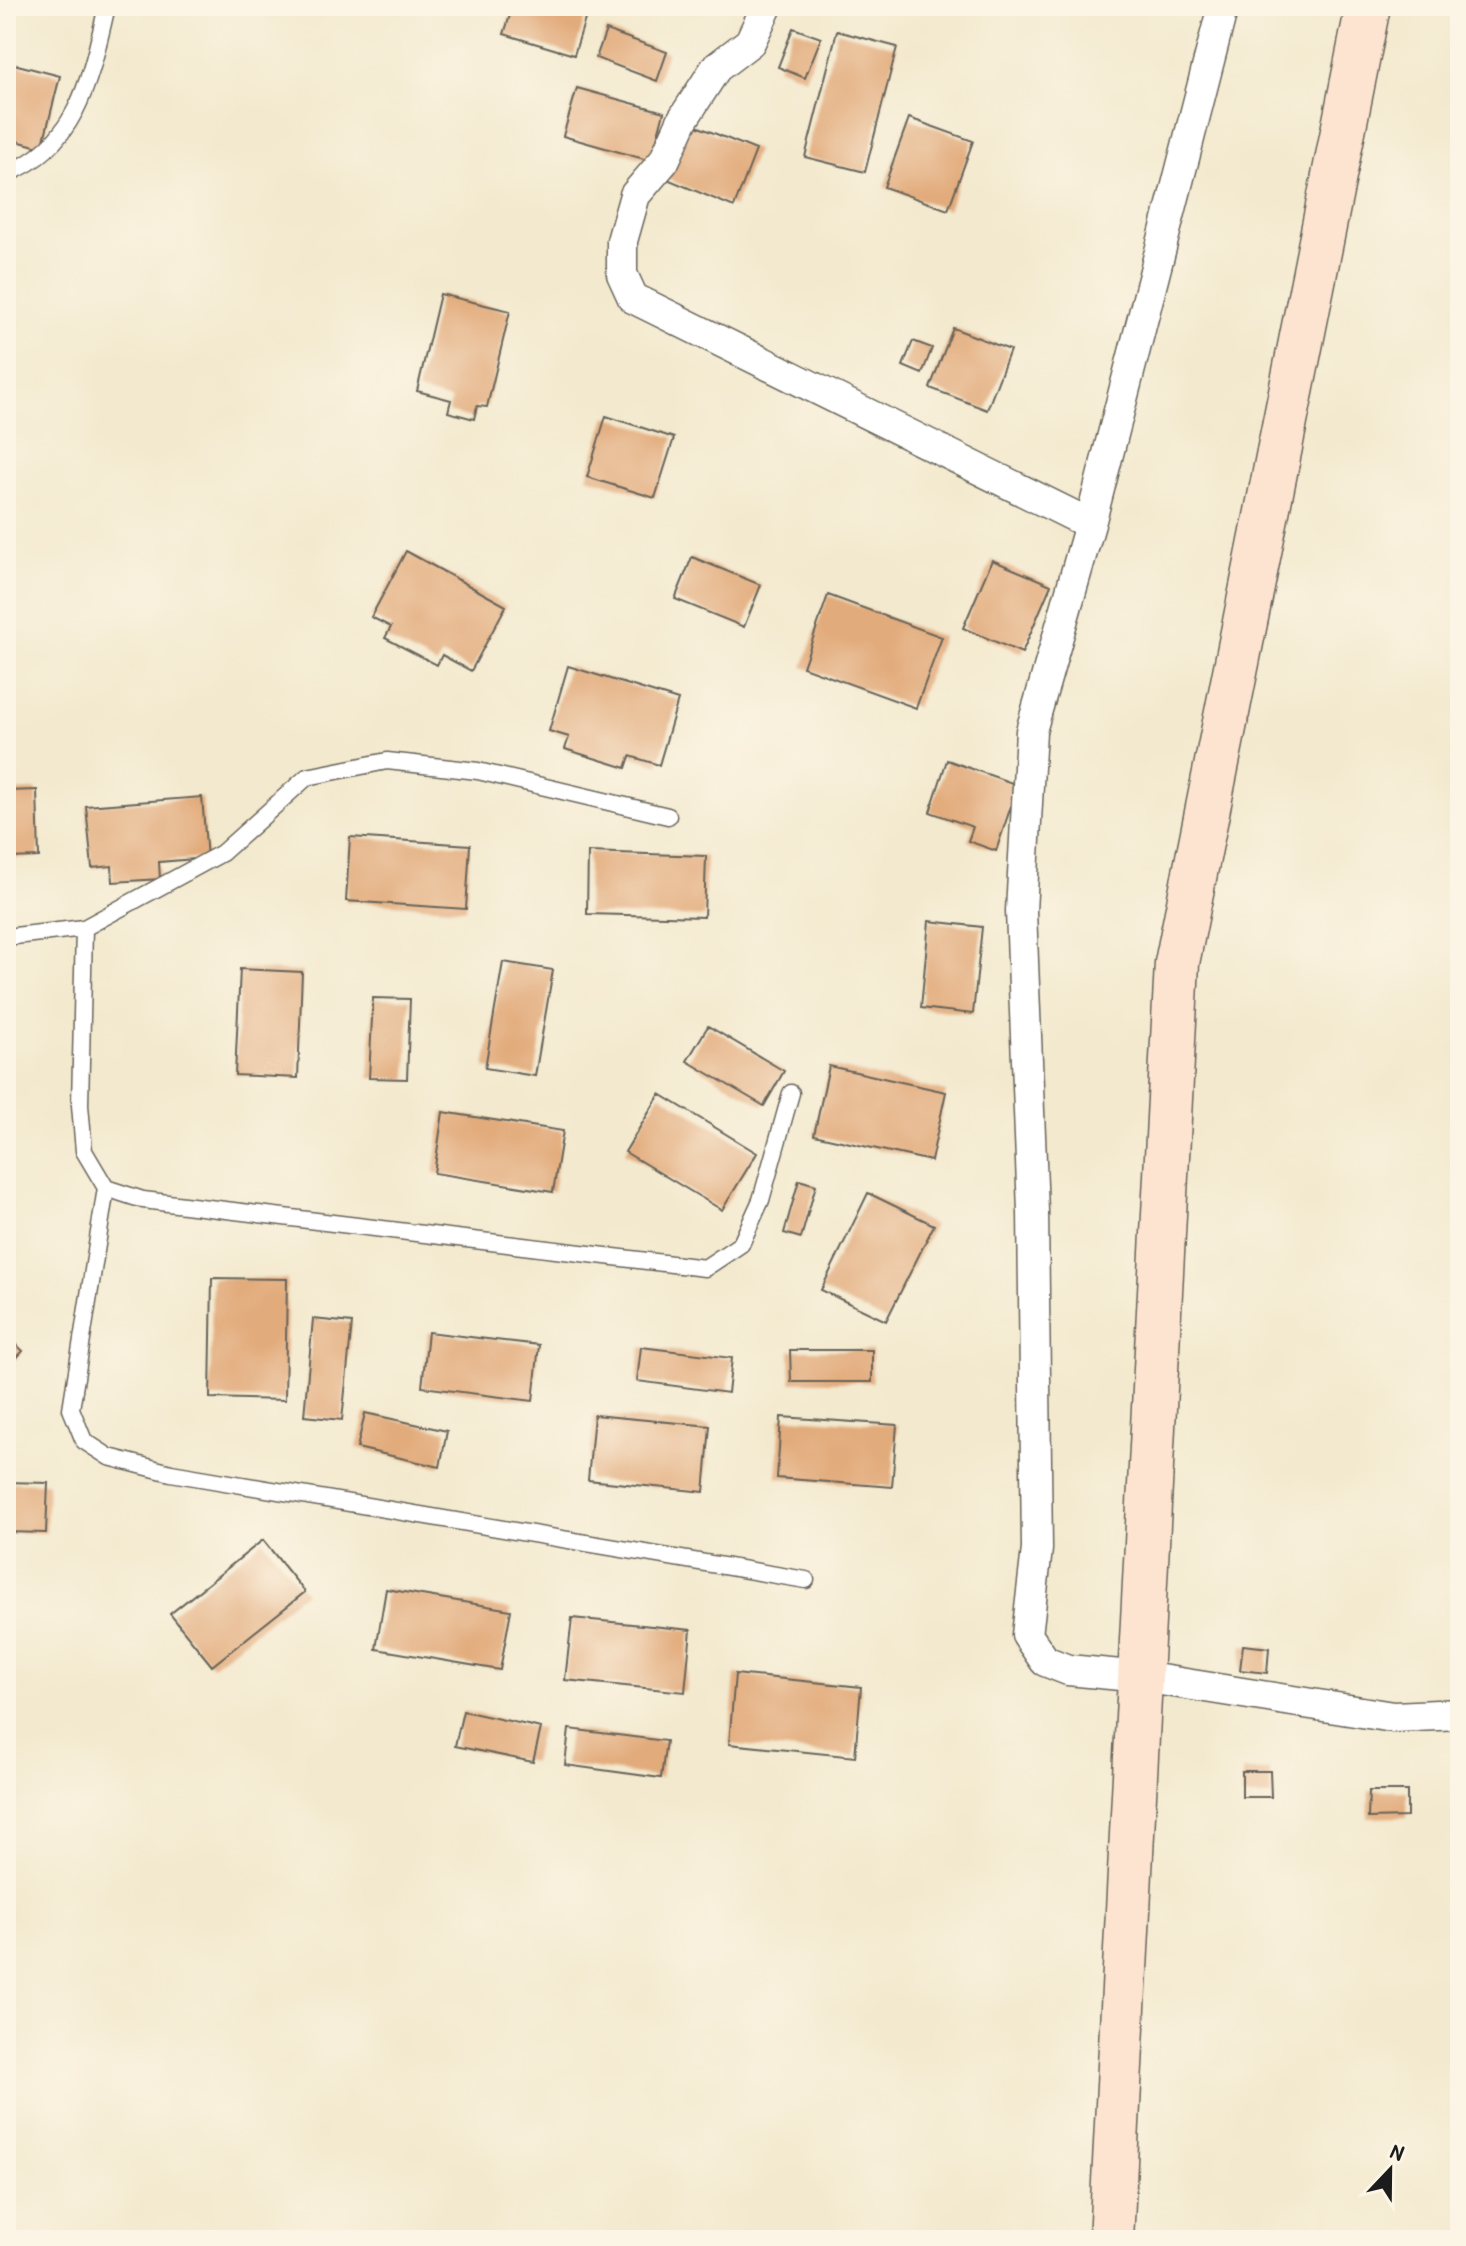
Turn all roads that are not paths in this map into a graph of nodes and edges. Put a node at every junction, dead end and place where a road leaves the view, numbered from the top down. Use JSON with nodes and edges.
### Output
{"nodes":[{"id":1,"x":107,"y":6,"type":"edge"},
{"id":2,"x":767,"y":6,"type":"edge"},
{"id":3,"x":1223,"y":6,"type":"edge"},
{"id":4,"x":1368,"y":6,"type":"edge"},
{"id":5,"x":6,"y":174,"type":"edge"},
{"id":6,"x":1090,"y":524,"type":"junction"},
{"id":7,"x":668,"y":816,"type":"dead end"},
{"id":8,"x":84,"y":928,"type":"junction"},
{"id":9,"x":6,"y":937,"type":"edge"},
{"id":10,"x":791,"y":1093,"type":"dead end"},
{"id":11,"x":106,"y":1188,"type":"junction"},
{"id":12,"x":806,"y":1580,"type":"dead end"},
{"id":13,"x":1142,"y":1677,"type":"junction"},
{"id":14,"x":1460,"y":1714,"type":"edge"},
{"id":15,"x":1111,"y":2240,"type":"edge"}],
"edges":[{"from":1,"to":5,"type":"lane"},
{"from":2,"to":6,"type":"street"},
{"from":3,"to":6,"type":"street"},
{"from":4,"to":13,"type":"main road"},
{"from":6,"to":13,"type":"street"},
{"from":7,"to":8,"type":"lane"},
{"from":8,"to":9,"type":"lane"},
{"from":8,"to":11,"type":"lane"},
{"from":10,"to":11,"type":"lane"},
{"from":11,"to":12,"type":"lane"},
{"from":13,"to":14,"type":"street"},
{"from":13,"to":15,"type":"main road"}]}
